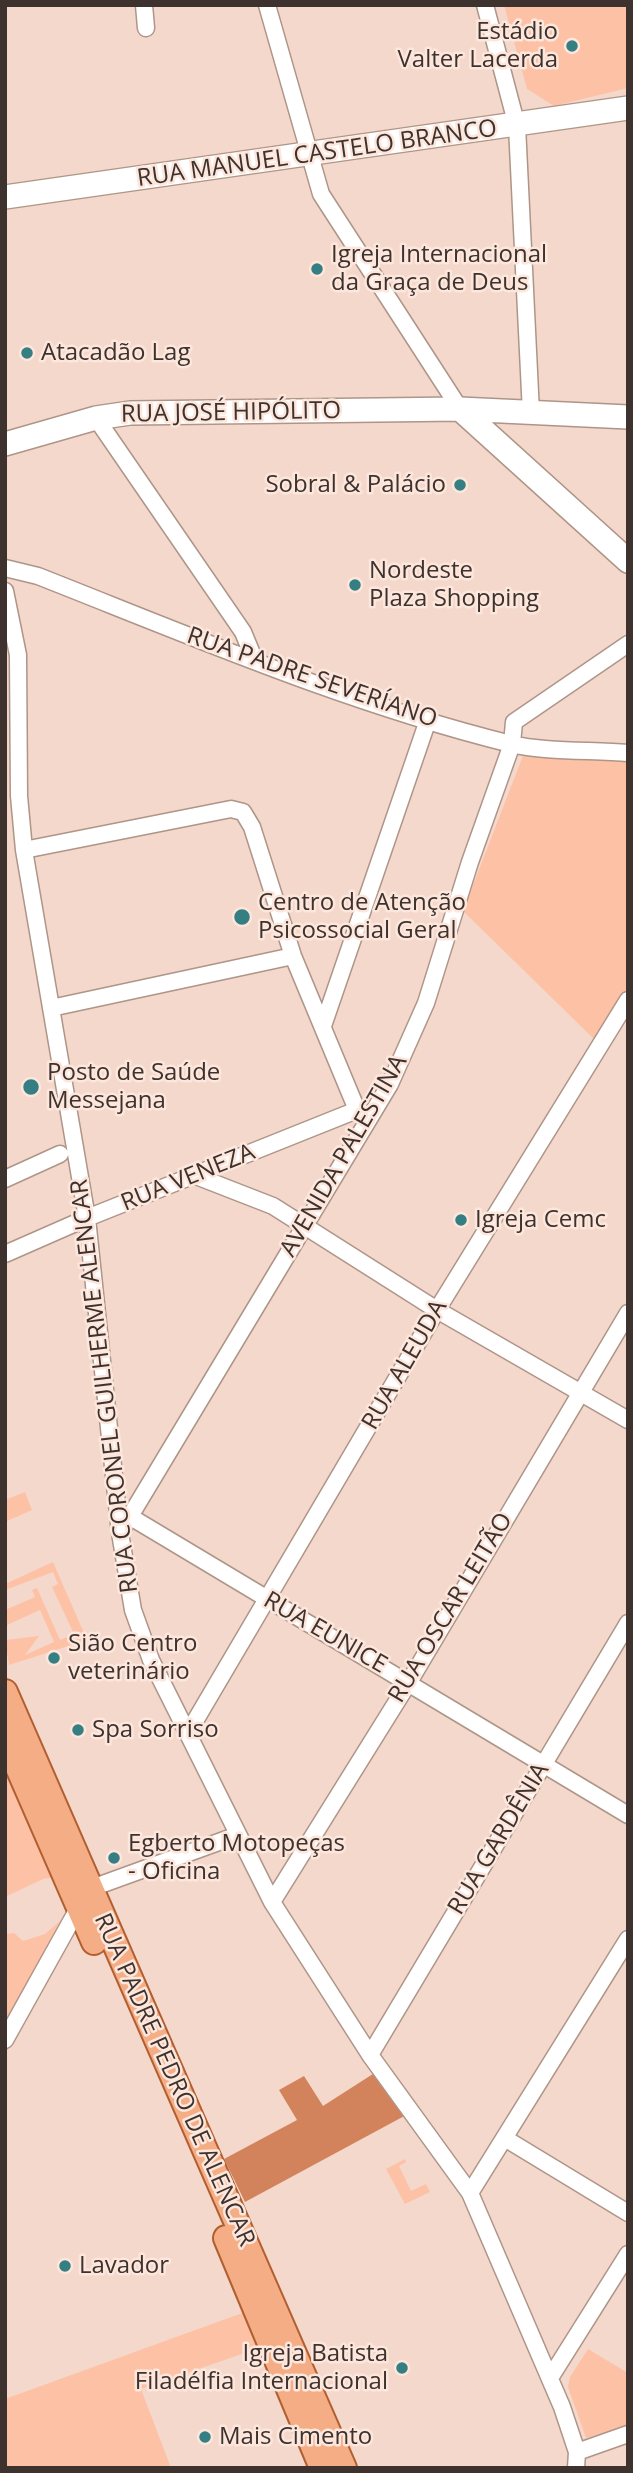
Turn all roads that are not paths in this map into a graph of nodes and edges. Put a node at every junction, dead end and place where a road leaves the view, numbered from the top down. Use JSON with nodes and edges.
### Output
{"nodes":[{"id":1,"x":144,"y":5,"type":"edge"},
{"id":2,"x":267,"y":5,"type":"edge"},
{"id":3,"x":485,"y":5,"type":"edge"},
{"id":4,"x":146,"y":28,"type":"dead end"},
{"id":5,"x":628,"y":108,"type":"edge"},
{"id":6,"x":517,"y":125,"type":"junction"},
{"id":7,"x":307,"y":155,"type":"junction"},
{"id":8,"x":5,"y":197,"type":"edge"},
{"id":9,"x":460,"y":409,"type":"junction"},
{"id":10,"x":531,"y":413,"type":"junction"},
{"id":11,"x":628,"y":417,"type":"edge"},
{"id":12,"x":96,"y":418,"type":"junction"},
{"id":13,"x":5,"y":444,"type":"edge"},
{"id":14,"x":628,"y":561,"type":"edge"},
{"id":15,"x":5,"y":568,"type":"edge"},
{"id":16,"x":5,"y":591,"type":"edge"},
{"id":17,"x":628,"y":644,"type":"edge"},
{"id":18,"x":255,"y":661,"type":"junction"},
{"id":19,"x":428,"y":720,"type":"junction"},
{"id":20,"x":512,"y":744,"type":"junction"},
{"id":21,"x":628,"y":753,"type":"edge"},
{"id":22,"x":24,"y":850,"type":"junction"},
{"id":23,"x":293,"y":956,"type":"junction"},
{"id":24,"x":627,"y":1002,"type":"edge"},
{"id":25,"x":51,"y":1008,"type":"junction"},
{"id":26,"x":323,"y":1026,"type":"junction"},
{"id":27,"x":364,"y":1114,"type":"junction"},
{"id":28,"x":60,"y":1154,"type":"dead end"},
{"id":29,"x":196,"y":1176,"type":"junction"},
{"id":30,"x":5,"y":1179,"type":"edge"},
{"id":31,"x":87,"y":1218,"type":"junction"},
{"id":32,"x":304,"y":1227,"type":"junction"},
{"id":33,"x":5,"y":1254,"type":"edge"},
{"id":34,"x":437,"y":1310,"type":"junction"},
{"id":35,"x":628,"y":1313,"type":"edge"},
{"id":36,"x":579,"y":1391,"type":"junction"},
{"id":37,"x":628,"y":1420,"type":"edge"},
{"id":38,"x":129,"y":1516,"type":"junction"},
{"id":39,"x":120,"y":1532,"type":"junction"},
{"id":40,"x":268,"y":1600,"type":"junction"},
{"id":41,"x":628,"y":1623,"type":"edge"},
{"id":42,"x":409,"y":1682,"type":"junction"},
{"id":43,"x":5,"y":1692,"type":"edge"},
{"id":44,"x":188,"y":1733,"type":"junction"},
{"id":45,"x":5,"y":1738,"type":"edge"},
{"id":46,"x":543,"y":1766,"type":"junction"},
{"id":47,"x":628,"y":1815,"type":"edge"},
{"id":48,"x":238,"y":1835,"type":"junction"},
{"id":49,"x":83,"y":1898,"type":"junction"},
{"id":50,"x":272,"y":1902,"type":"junction"},
{"id":51,"x":628,"y":1939,"type":"edge"},
{"id":52,"x":5,"y":2040,"type":"edge"},
{"id":53,"x":370,"y":2055,"type":"junction"},
{"id":54,"x":506,"y":2139,"type":"junction"},
{"id":55,"x":470,"y":2193,"type":"junction"},
{"id":56,"x":628,"y":2213,"type":"edge"},
{"id":57,"x":628,"y":2254,"type":"edge"},
{"id":58,"x":251,"y":2276,"type":"junction"},
{"id":59,"x":550,"y":2378,"type":"junction"},
{"id":60,"x":628,"y":2434,"type":"edge"},
{"id":61,"x":577,"y":2460,"type":"edge"},
{"id":62,"x":322,"y":2468,"type":"edge"},
{"id":63,"x":344,"y":2468,"type":"edge"}],
"edges":[{"from":1,"to":4,"type":"street"},
{"from":2,"to":7,"type":"street"},
{"from":3,"to":6,"type":"street"},
{"from":5,"to":6,"type":"street","name":"RUA MANUEL CASTELO BRANCO"},
{"from":6,"to":7,"type":"street","name":"RUA MANUEL CASTELO BRANCO"},
{"from":6,"to":10,"type":"street"},
{"from":7,"to":8,"type":"street","name":"RUA MANUEL CASTELO BRANCO"},
{"from":7,"to":9,"type":"street"},
{"from":9,"to":10,"type":"street","name":"RUA JOSÉ HIPÓLITO"},
{"from":9,"to":12,"type":"street","name":"RUA JOSÉ HIPÓLITO"},
{"from":9,"to":14,"type":"street"},
{"from":10,"to":11,"type":"street","name":"RUA JOSÉ HIPÓLITO"},
{"from":12,"to":13,"type":"street","name":"RUA JOSÉ HIPÓLITO"},
{"from":12,"to":18,"type":"street"},
{"from":15,"to":18,"type":"street","name":"RUA PADRE SEVERÍANO"},
{"from":16,"to":22,"type":"street","name":"RUA CORONEL GUILHERME ALENCAR"},
{"from":17,"to":20,"type":"street","name":"AVENIDA PALESTINA"},
{"from":18,"to":19,"type":"street","name":"RUA PADRE SEVERÍANO"},
{"from":19,"to":20,"type":"street","name":"RUA PADRE SEVERÍANO"},
{"from":19,"to":26,"type":"street"},
{"from":20,"to":21,"type":"street","name":"RUA PADRE SEVERÍANO"},
{"from":20,"to":27,"type":"street","name":"AVENIDA PALESTINA"},
{"from":22,"to":23,"type":"street"},
{"from":22,"to":25,"type":"street","name":"RUA CORONEL GUILHERME ALENCAR"},
{"from":23,"to":25,"type":"street"},
{"from":23,"to":26,"type":"street"},
{"from":24,"to":34,"type":"street","name":"RUA ALEUDA"},
{"from":25,"to":31,"type":"street","name":"RUA CORONEL GUILHERME ALENCAR"},
{"from":26,"to":27,"type":"street"},
{"from":27,"to":29,"type":"street","name":"RUA VENEZA"},
{"from":27,"to":32,"type":"street","name":"AVENIDA PALESTINA"},
{"from":28,"to":30,"type":"street"},
{"from":29,"to":31,"type":"street","name":"RUA VENEZA"},
{"from":29,"to":32,"type":"street"},
{"from":31,"to":33,"type":"street","name":"RUA VENEZA"},
{"from":31,"to":39,"type":"street","name":"RUA CORONEL GUILHERME ALENCAR"},
{"from":32,"to":34,"type":"street"},
{"from":32,"to":38,"type":"street","name":"AVENIDA PALESTINA"},
{"from":34,"to":36,"type":"street"},
{"from":34,"to":40,"type":"street","name":"RUA ALEUDA"},
{"from":35,"to":36,"type":"street","name":"RUA OSCAR LEITÃO"},
{"from":36,"to":37,"type":"street"},
{"from":36,"to":42,"type":"street","name":"RUA OSCAR LEITÃO"},
{"from":38,"to":39,"type":"street","name":"AVENIDA PALESTINA"},
{"from":38,"to":40,"type":"street","name":"RUA EUNICE"},
{"from":39,"to":44,"type":"street","name":"RUA CORONEL GUILHERME ALENCAR"},
{"from":40,"to":42,"type":"street","name":"RUA EUNICE"},
{"from":40,"to":44,"type":"street","name":"RUA ALEUDA"},
{"from":41,"to":46,"type":"street","name":"RUA GARDÊNIA"},
{"from":42,"to":46,"type":"street","name":"RUA EUNICE"},
{"from":42,"to":50,"type":"street","name":"RUA OSCAR LEITÃO"},
{"from":43,"to":49,"type":"main road","name":"RUA PADRE PEDRO DE ALENCAR"},
{"from":44,"to":48,"type":"street","name":"RUA CORONEL GUILHERME ALENCAR"},
{"from":45,"to":49,"type":"main road","name":"RUA PADRE PEDRO DE ALENCAR"},
{"from":46,"to":47,"type":"street","name":"RUA EUNICE"},
{"from":46,"to":53,"type":"street","name":"RUA GARDÊNIA"},
{"from":48,"to":49,"type":"street"},
{"from":48,"to":50,"type":"street","name":"RUA CORONEL GUILHERME ALENCAR"},
{"from":49,"to":52,"type":"street"},
{"from":49,"to":58,"type":"main road","name":"RUA PADRE PEDRO DE ALENCAR"},
{"from":50,"to":53,"type":"street","name":"RUA CORONEL GUILHERME ALENCAR"},
{"from":51,"to":54,"type":"street"},
{"from":53,"to":55,"type":"street","name":"RUA CORONEL GUILHERME ALENCAR"},
{"from":54,"to":55,"type":"street"},
{"from":54,"to":56,"type":"street"},
{"from":55,"to":59,"type":"street","name":"RUA CORONEL GUILHERME ALENCAR"},
{"from":57,"to":59,"type":"street"},
{"from":58,"to":62,"type":"main road","name":"RUA PADRE PEDRO DE ALENCAR"},
{"from":58,"to":63,"type":"main road","name":"RUA PADRE PEDRO DE ALENCAR"},
{"from":59,"to":61,"type":"street","name":"RUA CORONEL GUILHERME ALENCAR"},
{"from":60,"to":61,"type":"street"}]}
